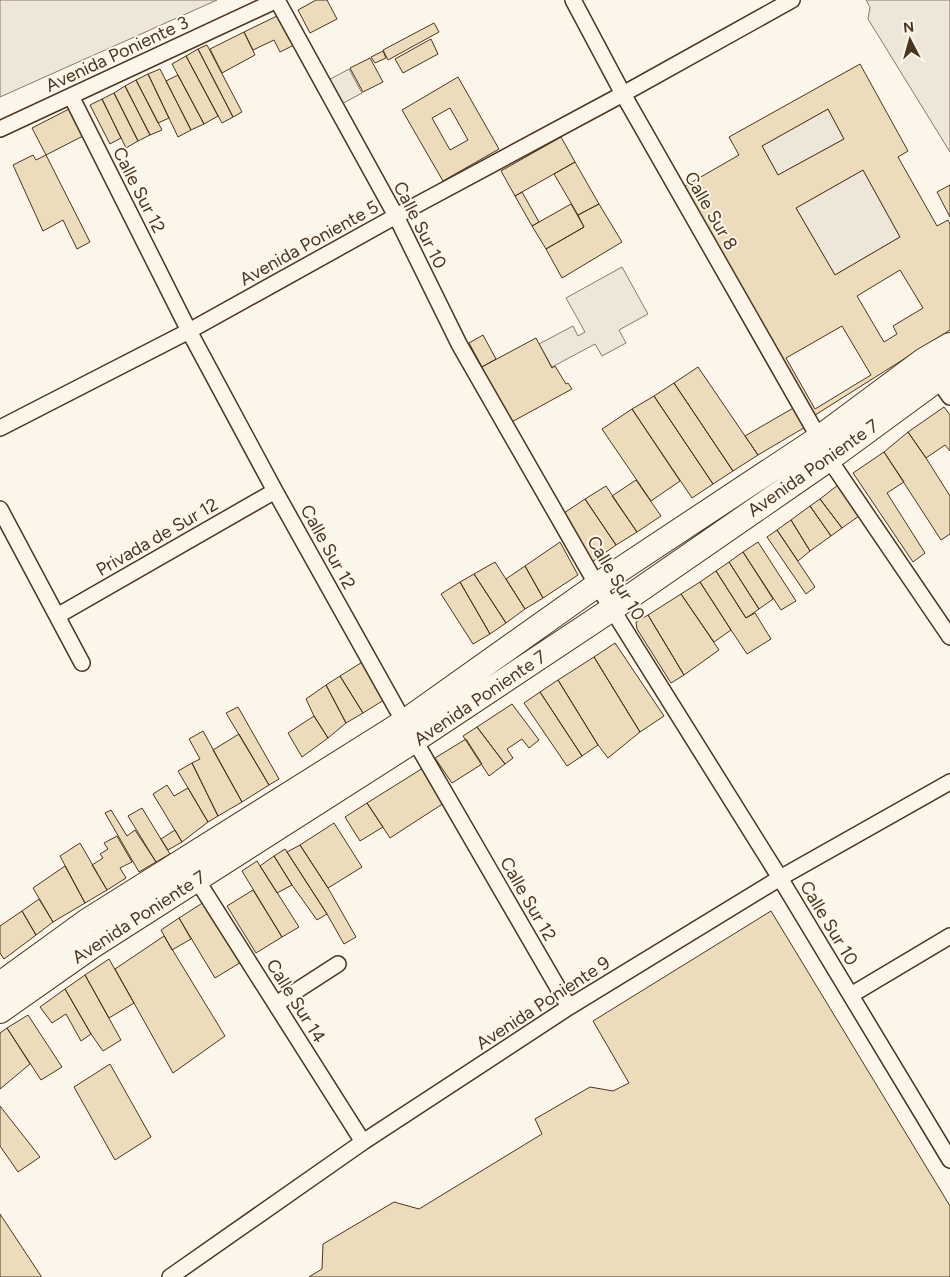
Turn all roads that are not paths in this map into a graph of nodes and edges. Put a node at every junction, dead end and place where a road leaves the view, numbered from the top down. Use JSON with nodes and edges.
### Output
{"nodes":[{"id":1,"x":277,"y":0,"type":"edge"},
{"id":2,"x":573,"y":0,"type":"edge"},
{"id":3,"x":792,"y":0,"type":"edge"},
{"id":4,"x":624,"y":94,"type":"junction"},
{"id":5,"x":71,"y":96,"type":"junction"},
{"id":6,"x":0,"y":129,"type":"edge"},
{"id":7,"x":396,"y":216,"type":"junction"},
{"id":8,"x":189,"y":331,"type":"junction"},
{"id":9,"x":950,"y":345,"type":"edge"},
{"id":10,"x":940,"y":377,"type":"edge"},
{"id":11,"x":0,"y":428,"type":"edge"},
{"id":12,"x":824,"y":449,"type":"junction"},
{"id":13,"x":275,"y":491,"type":"junction"},
{"id":14,"x":0,"y":509,"type":"edge"},
{"id":15,"x":597,"y":585,"type":"junction"},
{"id":16,"x":612,"y":609,"type":"junction"},
{"id":17,"x":57,"y":616,"type":"junction"},
{"id":18,"x":950,"y":637,"type":"edge"},
{"id":19,"x":82,"y":663,"type":"dead end"},
{"id":20,"x":410,"y":731,"type":"junction"},
{"id":21,"x":950,"y":782,"type":"edge"},
{"id":22,"x":780,"y":878,"type":"junction"},
{"id":23,"x":197,"y":880,"type":"junction"},
{"id":24,"x":950,"y":936,"type":"edge"},
{"id":25,"x":338,"y":964,"type":"dead end"},
{"id":26,"x":0,"y":984,"type":"edge"},
{"id":27,"x":851,"y":995,"type":"junction"},
{"id":28,"x":276,"y":1004,"type":"junction"},
{"id":29,"x":569,"y":1007,"type":"junction"},
{"id":30,"x":0,"y":1011,"type":"edge"},
{"id":31,"x":363,"y":1142,"type":"junction"},
{"id":32,"x":950,"y":1160,"type":"edge"},
{"id":33,"x":170,"y":1277,"type":"edge"}],
"edges":[{"from":1,"to":5,"type":"street","name":"Avenida Poniente 3"},
{"from":1,"to":7,"type":"street","name":"Calle Sur 10"},
{"from":2,"to":4,"type":"street","name":"Calle Sur 8"},
{"from":3,"to":4,"type":"street","name":"Avenida Poniente 5"},
{"from":4,"to":7,"type":"street","name":"Avenida Poniente 5"},
{"from":4,"to":12,"type":"street","name":"Calle Sur 8"},
{"from":5,"to":6,"type":"street","name":"Avenida Poniente 3"},
{"from":5,"to":8,"type":"street","name":"Calle Sur 12"},
{"from":7,"to":8,"type":"street","name":"Avenida Poniente 5"},
{"from":7,"to":15,"type":"street","name":"Calle Sur 10"},
{"from":8,"to":11,"type":"street","name":"Avenida Poniente 5"},
{"from":8,"to":13,"type":"street","name":"Calle Sur 12"},
{"from":9,"to":10,"type":"main road","name":"Avenida Poniente 7"},
{"from":10,"to":12,"type":"main road","name":"Avenida Poniente 7"},
{"from":12,"to":15,"type":"main road","name":"Avenida Poniente 7"},
{"from":12,"to":16,"type":"main road","name":"Avenida Poniente 7"},
{"from":12,"to":18,"type":"street","name":"Calle Sur 8"},
{"from":13,"to":17,"type":"street","name":"Privada de Sur 12"},
{"from":13,"to":20,"type":"street","name":"Calle Sur 12"},
{"from":14,"to":17,"type":"street"},
{"from":15,"to":16,"type":"street","name":"Calle Sur 10"},
{"from":15,"to":20,"type":"main road","name":"Avenida Poniente 7"},
{"from":16,"to":20,"type":"main road","name":"Avenida Poniente 7"},
{"from":16,"to":22,"type":"street","name":"Calle Sur 10"},
{"from":17,"to":19,"type":"street"},
{"from":20,"to":23,"type":"main road","name":"Avenida Poniente 7"},
{"from":20,"to":26,"type":"main road","name":"Avenida Poniente 7"},
{"from":20,"to":29,"type":"street","name":"Calle Sur 12"},
{"from":21,"to":22,"type":"street","name":"Avenida Poniente 9"},
{"from":22,"to":27,"type":"street","name":"Calle Sur 10"},
{"from":22,"to":29,"type":"street","name":"Avenida Poniente 9"},
{"from":23,"to":28,"type":"street","name":"Calle Sur 14"},
{"from":23,"to":30,"type":"main road","name":"Avenida Poniente 7"},
{"from":24,"to":27,"type":"street"},
{"from":25,"to":28,"type":"street"},
{"from":27,"to":32,"type":"street","name":"Calle Sur 10"},
{"from":28,"to":31,"type":"street","name":"Calle Sur 14"},
{"from":29,"to":31,"type":"street","name":"Avenida Poniente 9"},
{"from":31,"to":33,"type":"street","name":"Avenida Poniente 9"}]}
